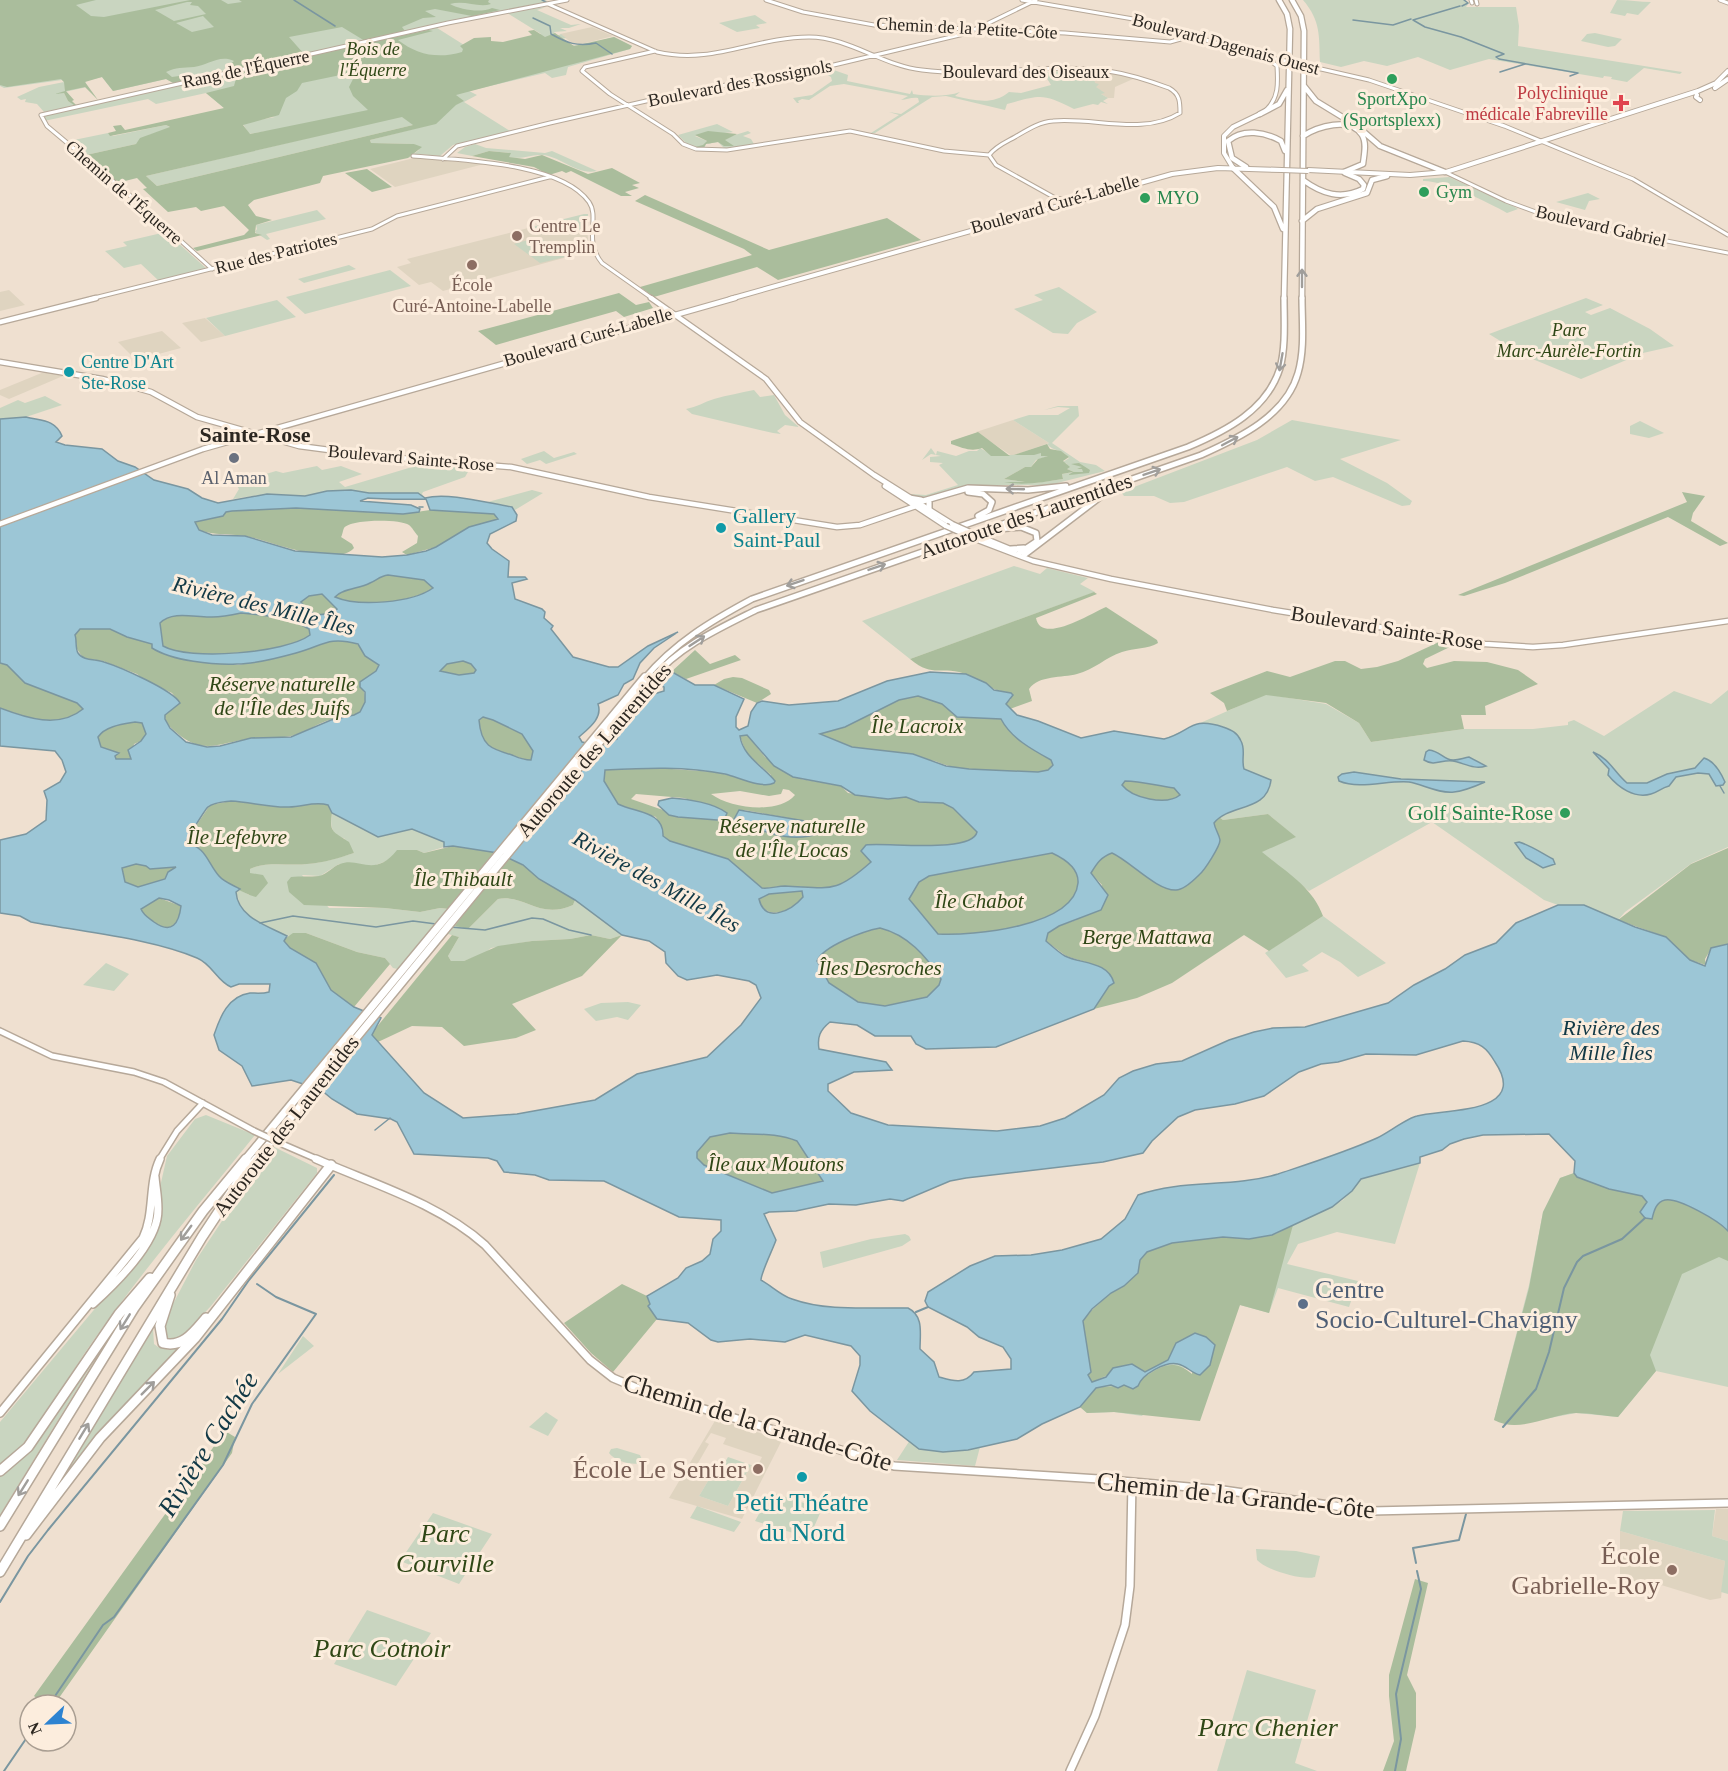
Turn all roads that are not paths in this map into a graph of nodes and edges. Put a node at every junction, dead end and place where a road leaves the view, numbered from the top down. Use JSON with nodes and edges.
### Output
{"nodes":[{"id":1,"x":567,"y":0,"type":"edge"},
{"id":2,"x":573,"y":0,"type":"edge"},
{"id":3,"x":766,"y":0,"type":"edge"},
{"id":4,"x":1022,"y":0,"type":"edge"},
{"id":5,"x":1279,"y":0,"type":"edge"},
{"id":6,"x":1292,"y":0,"type":"edge"},
{"id":7,"x":1034,"y":1,"type":"edge"},
{"id":8,"x":1050,"y":2,"type":"edge"},
{"id":9,"x":547,"y":5,"type":"junction"},
{"id":10,"x":978,"y":28,"type":"junction"},
{"id":11,"x":1194,"y":35,"type":"junction"},
{"id":12,"x":653,"y":51,"type":"junction"},
{"id":13,"x":1244,"y":52,"type":"junction"},
{"id":14,"x":872,"y":56,"type":"junction"},
{"id":15,"x":1279,"y":59,"type":"junction"},
{"id":16,"x":1308,"y":65,"type":"joint"},
{"id":17,"x":1728,"y":72,"type":"edge"},
{"id":18,"x":1728,"y":79,"type":"edge"},
{"id":19,"x":1289,"y":82,"type":"junction"},
{"id":20,"x":1304,"y":86,"type":"junction"},
{"id":21,"x":1697,"y":95,"type":"junction"},
{"id":22,"x":1700,"y":100,"type":"dead end"},
{"id":23,"x":627,"y":105,"type":"junction"},
{"id":24,"x":42,"y":114,"type":"joint"},
{"id":25,"x":1260,"y":114,"type":"junction"},
{"id":26,"x":1502,"y":125,"type":"junction"},
{"id":27,"x":1303,"y":136,"type":"junction"},
{"id":28,"x":1535,"y":137,"type":"joint"},
{"id":29,"x":1544,"y":141,"type":"junction"},
{"id":30,"x":413,"y":156,"type":"dead end"},
{"id":31,"x":989,"y":156,"type":"junction"},
{"id":32,"x":443,"y":159,"type":"junction"},
{"id":33,"x":1228,"y":160,"type":"junction"},
{"id":34,"x":1287,"y":160,"type":"junction"},
{"id":35,"x":1218,"y":166,"type":"junction"},
{"id":36,"x":1246,"y":166,"type":"junction"},
{"id":37,"x":1233,"y":167,"type":"junction"},
{"id":38,"x":1282,"y":169,"type":"junction"},
{"id":39,"x":1438,"y":169,"type":"junction"},
{"id":40,"x":1454,"y":170,"type":"junction"},
{"id":41,"x":1345,"y":172,"type":"junction"},
{"id":42,"x":1447,"y":173,"type":"junction"},
{"id":43,"x":1387,"y":176,"type":"junction"},
{"id":44,"x":549,"y":177,"type":"junction"},
{"id":45,"x":1303,"y":180,"type":"junction"},
{"id":46,"x":1061,"y":201,"type":"junction"},
{"id":47,"x":1680,"y":206,"type":"joint"},
{"id":48,"x":1302,"y":221,"type":"junction"},
{"id":49,"x":1728,"y":236,"type":"edge"},
{"id":50,"x":1285,"y":237,"type":"junction"},
{"id":51,"x":1726,"y":252,"type":"edge"},
{"id":52,"x":212,"y":269,"type":"junction"},
{"id":53,"x":673,"y":314,"type":"junction"},
{"id":54,"x":0,"y":322,"type":"edge"},
{"id":55,"x":0,"y":362,"type":"edge"},
{"id":56,"x":241,"y":431,"type":"junction"},
{"id":57,"x":254,"y":435,"type":"junction"},
{"id":58,"x":238,"y":439,"type":"junction"},
{"id":59,"x":1127,"y":481,"type":"junction"},
{"id":60,"x":1089,"y":482,"type":"junction"},
{"id":61,"x":928,"y":501,"type":"junction"},
{"id":62,"x":914,"y":504,"type":"junction"},
{"id":63,"x":929,"y":511,"type":"junction"},
{"id":64,"x":0,"y":524,"type":"edge"},
{"id":65,"x":950,"y":526,"type":"junction"},
{"id":66,"x":975,"y":537,"type":"junction"},
{"id":67,"x":1011,"y":549,"type":"joint"},
{"id":68,"x":1023,"y":552,"type":"junction"},
{"id":69,"x":1050,"y":565,"type":"junction"},
{"id":70,"x":1728,"y":621,"type":"edge"},
{"id":71,"x":594,"y":741,"type":"junction"},
{"id":72,"x":0,"y":1030,"type":"edge"},
{"id":73,"x":299,"y":1100,"type":"junction"},
{"id":74,"x":203,"y":1103,"type":"junction"},
{"id":75,"x":331,"y":1165,"type":"junction"},
{"id":76,"x":170,"y":1256,"type":"junction"},
{"id":77,"x":247,"y":1271,"type":"junction"},
{"id":78,"x":175,"y":1281,"type":"junction"},
{"id":79,"x":0,"y":1413,"type":"edge"},
{"id":80,"x":0,"y":1471,"type":"edge"},
{"id":81,"x":1132,"y":1482,"type":"junction"},
{"id":82,"x":1728,"y":1503,"type":"edge"},
{"id":83,"x":0,"y":1526,"type":"edge"},
{"id":84,"x":11,"y":1553,"type":"junction"},
{"id":85,"x":0,"y":1572,"type":"edge"},
{"id":86,"x":1070,"y":1771,"type":"edge"}],
"edges":[{"from":1,"to":9,"type":"street"},
{"from":2,"to":9,"type":"street"},
{"from":3,"to":10,"type":"street","name":"Chemin de la Petite-Côte"},
{"from":4,"to":7,"type":"street","name":"Boulevard Dagenais Ouest"},
{"from":5,"to":19,"type":"highway"},
{"from":6,"to":20,"type":"highway","name":"Autoroute des Laurentides"},
{"from":7,"to":8,"type":"street","name":"Boulevard Dagenais Ouest"},
{"from":7,"to":10,"type":"street","name":"Boulevard des Rossignols"},
{"from":7,"to":11,"type":"street","name":"Boulevard Dagenais Ouest"},
{"from":8,"to":11,"type":"street","name":"Boulevard Dagenais Ouest"},
{"from":9,"to":12,"type":"street","name":"Boulevard des Oiseaux"},
{"from":9,"to":24,"type":"street","name":"Rang de l'Équerre"},
{"from":10,"to":11,"type":"street","name":"Chemin de la Petite-Côte"},
{"from":10,"to":14,"type":"street","name":"Boulevard des Rossignols"},
{"from":11,"to":13,"type":"street","name":"Boulevard Dagenais Ouest"},
{"from":11,"to":15,"type":"street","name":"Boulevard Dagenais Ouest"},
{"from":12,"to":14,"type":"street","name":"Boulevard des Oiseaux"},
{"from":12,"to":23,"type":"street"},
{"from":13,"to":15,"type":"street","name":"Boulevard Dagenais Ouest"},
{"from":13,"to":25,"type":"street"},
{"from":14,"to":23,"type":"street","name":"Boulevard des Rossignols"},
{"from":14,"to":31,"type":"street","name":"Boulevard des Oiseaux"},
{"from":15,"to":16,"type":"street","name":"Boulevard Dagenais Ouest","bridge":true},
{"from":16,"to":26,"type":"street","name":"Boulevard Dagenais Ouest"},
{"from":17,"to":29,"type":"main road","name":"Boulevard Curé-Labelle"},
{"from":18,"to":21,"type":"main road","name":"Boulevard Curé-Labelle"},
{"from":19,"to":25,"type":"highway"},
{"from":19,"to":34,"type":"highway","name":"Autoroute des Laurentides"},
{"from":20,"to":27,"type":"highway","name":"Autoroute des Laurentides"},
{"from":20,"to":39,"type":"highway"},
{"from":21,"to":22,"type":"main road"},
{"from":21,"to":29,"type":"main road","name":"Boulevard Curé-Labelle"},
{"from":23,"to":31,"type":"street"},
{"from":23,"to":32,"type":"street","name":"Boulevard des Rossignols"},
{"from":24,"to":52,"type":"street","name":"Chemin de l'Équerre"},
{"from":25,"to":33,"type":"main road"},
{"from":26,"to":28,"type":"street","name":"Boulevard Dagenais Ouest"},
{"from":26,"to":29,"type":"street","name":"Boulevard Dagenais Ouest"},
{"from":27,"to":41,"type":"highway"},
{"from":27,"to":45,"type":"highway","name":"Autoroute des Laurentides"},
{"from":28,"to":29,"type":"main road"},
{"from":29,"to":40,"type":"main road","name":"Boulevard Curé-Labelle"},
{"from":29,"to":42,"type":"main road","name":"Boulevard Curé-Labelle"},
{"from":29,"to":47,"type":"street","name":"Boulevard Dagenais Ouest"},
{"from":30,"to":32,"type":"street"},
{"from":31,"to":46,"type":"street"},
{"from":32,"to":44,"type":"street"},
{"from":33,"to":35,"type":"main road"},
{"from":33,"to":37,"type":"main road"},
{"from":34,"to":36,"type":"highway"},
{"from":34,"to":50,"type":"highway","name":"Autoroute des Laurentides"},
{"from":35,"to":37,"type":"main road","name":"Boulevard Curé-Labelle"},
{"from":35,"to":46,"type":"main road","name":"Boulevard Curé-Labelle"},
{"from":36,"to":37,"type":"main road","name":"Boulevard Curé-Labelle"},
{"from":36,"to":38,"type":"main road","name":"Boulevard Curé-Labelle"},
{"from":37,"to":38,"type":"main road","name":"Boulevard Curé-Labelle"},
{"from":37,"to":46,"type":"main road","name":"Boulevard Curé-Labelle"},
{"from":37,"to":50,"type":"highway"},
{"from":38,"to":41,"type":"main road","name":"Boulevard Curé-Labelle","bridge":true},
{"from":39,"to":40,"type":"highway"},
{"from":39,"to":42,"type":"highway"},
{"from":40,"to":42,"type":"main road","name":"Boulevard Curé-Labelle"},
{"from":41,"to":42,"type":"main road","name":"Boulevard Curé-Labelle"},
{"from":41,"to":43,"type":"main road","name":"Boulevard Curé-Labelle"},
{"from":41,"to":45,"type":"highway"},
{"from":42,"to":43,"type":"main road","name":"Boulevard Curé-Labelle"},
{"from":42,"to":51,"type":"street","name":"Boulevard Gabriel"},
{"from":43,"to":48,"type":"highway"},
{"from":44,"to":52,"type":"street","name":"Rue des Patriotes"},
{"from":44,"to":53,"type":"street"},
{"from":45,"to":48,"type":"highway","name":"Autoroute des Laurentides"},
{"from":46,"to":53,"type":"main road","name":"Boulevard Curé-Labelle"},
{"from":46,"to":53,"type":"main road","name":"Boulevard Curé-Labelle"},
{"from":47,"to":49,"type":"street","name":"Boulevard Dagenais Ouest"},
{"from":59,"to":48,"type":"highway","name":"Autoroute des Laurentides","one_way":true},
{"from":50,"to":60,"type":"highway","name":"Autoroute des Laurentides","one_way":true},
{"from":52,"to":54,"type":"street","name":"Rue des Patriotes"},
{"from":53,"to":57,"type":"main road","name":"Boulevard Curé-Labelle"},
{"from":53,"to":62,"type":"street"},
{"from":55,"to":56,"type":"street","name":"Boulevard Sainte-Rose"},
{"from":56,"to":57,"type":"street","name":"Boulevard Sainte-Rose"},
{"from":56,"to":58,"type":"main road"},
{"from":57,"to":58,"type":"main road","name":"Boulevard Curé-Labelle"},
{"from":57,"to":62,"type":"street","name":"Boulevard Sainte-Rose"},
{"from":58,"to":64,"type":"main road","name":"Boulevard Curé-Labelle"},
{"from":59,"to":66,"type":"highway","name":"Autoroute des Laurentides"},
{"from":59,"to":68,"type":"highway"},
{"from":60,"to":61,"type":"highway","one_way":true},
{"from":60,"to":65,"type":"highway","name":"Autoroute des Laurentides"},
{"from":61,"to":62,"type":"highway"},
{"from":61,"to":62,"type":"highway"},
{"from":61,"to":63,"type":"highway"},
{"from":61,"to":65,"type":"highway"},
{"from":62,"to":63,"type":"street","name":"Boulevard Sainte-Rose"},
{"from":62,"to":65,"type":"street","name":"Boulevard Sainte-Rose"},
{"from":63,"to":65,"type":"street","name":"Boulevard Sainte-Rose"},
{"from":65,"to":66,"type":"street","name":"Boulevard Sainte-Rose","bridge":true},
{"from":65,"to":71,"type":"highway","name":"Autoroute des Laurentides","one_way":true},
{"from":66,"to":67,"type":"street","name":"Boulevard Sainte-Rose"},
{"from":66,"to":68,"type":"highway"},
{"from":66,"to":69,"type":"street","name":"Boulevard Sainte-Rose"},
{"from":71,"to":66,"type":"highway","name":"Autoroute des Laurentides","one_way":true},
{"from":67,"to":68,"type":"highway"},
{"from":68,"to":69,"type":"street","name":"Boulevard Sainte-Rose"},
{"from":69,"to":70,"type":"street","name":"Boulevard Sainte-Rose"},
{"from":71,"to":73,"type":"highway","name":"Autoroute des Laurentides"},
{"from":72,"to":74,"type":"street","name":"Chemin de la Grande-Côte"},
{"from":73,"to":76,"type":"highway","name":"Autoroute des Laurentides","one_way":true},
{"from":73,"to":78,"type":"highway","name":"Autoroute des Laurentides"},
{"from":74,"to":75,"type":"street","name":"Chemin de la Grande-Côte","bridge":true},
{"from":74,"to":79,"type":"street"},
{"from":75,"to":77,"type":"highway"},
{"from":75,"to":81,"type":"street","name":"Chemin de la Grande-Côte"},
{"from":76,"to":80,"type":"highway"},
{"from":76,"to":83,"type":"highway","name":"Autoroute des Laurentides","one_way":true},
{"from":77,"to":78,"type":"highway"},
{"from":84,"to":77,"type":"highway","one_way":true},
{"from":84,"to":78,"type":"highway","name":"Autoroute des Laurentides","one_way":true},
{"from":81,"to":82,"type":"street","name":"Chemin de la Grande-Côte"},
{"from":81,"to":86,"type":"street"},
{"from":84,"to":85,"type":"highway","name":"Autoroute des Laurentides"}]}
